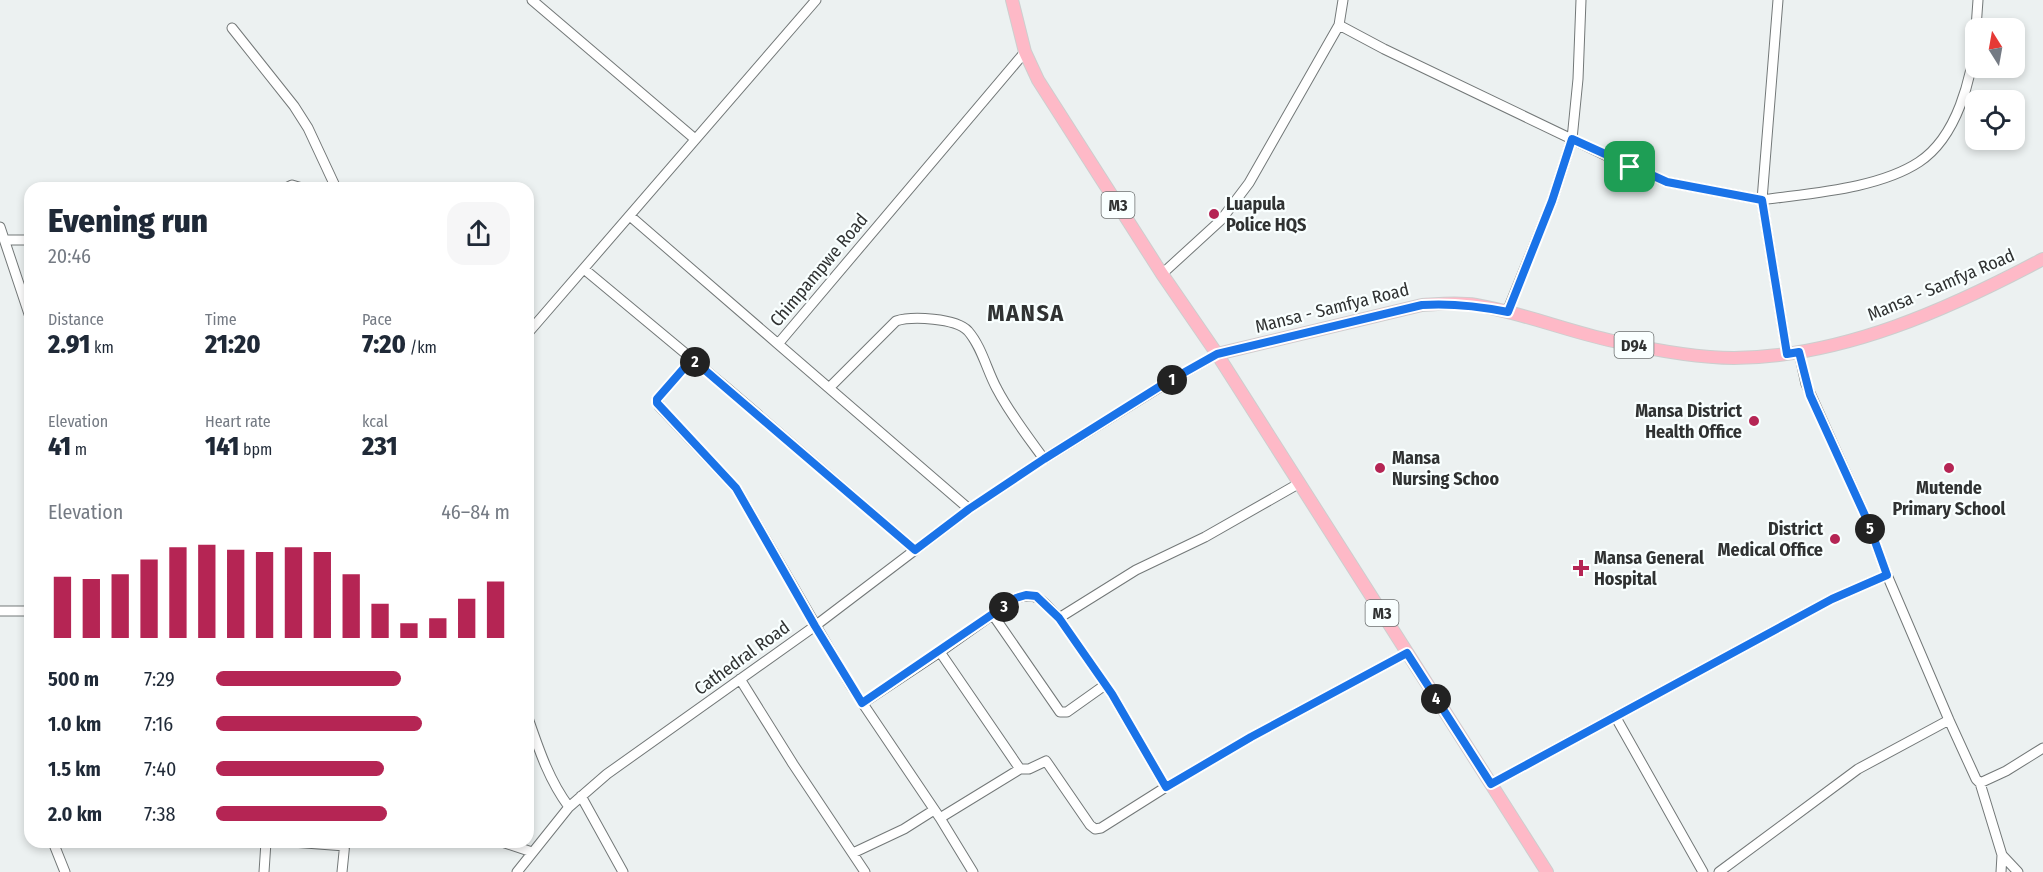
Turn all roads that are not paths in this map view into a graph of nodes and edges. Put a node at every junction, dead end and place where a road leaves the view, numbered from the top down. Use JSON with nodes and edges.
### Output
{"nodes":[{"id":1,"x":532,"y":0,"type":"edge"},
{"id":2,"x":816,"y":0,"type":"edge"},
{"id":3,"x":1012,"y":0,"type":"edge"},
{"id":4,"x":1343,"y":0,"type":"edge"},
{"id":5,"x":1581,"y":0,"type":"edge"},
{"id":6,"x":1778,"y":0,"type":"edge"},
{"id":7,"x":1978,"y":0,"type":"edge"},
{"id":8,"x":1977,"y":18,"type":"edge"},
{"id":9,"x":1339,"y":25,"type":"junction"},
{"id":10,"x":232,"y":28,"type":"dead end"},
{"id":11,"x":1025,"y":52,"type":"junction"},
{"id":12,"x":1968,"y":78,"type":"edge"},
{"id":13,"x":695,"y":139,"type":"junction"},
{"id":14,"x":1572,"y":139,"type":"junction"},
{"id":15,"x":333,"y":182,"type":"edge"},
{"id":16,"x":1762,"y":200,"type":"junction"},
{"id":17,"x":630,"y":216,"type":"junction"},
{"id":18,"x":0,"y":227,"type":"edge"},
{"id":19,"x":5,"y":240,"type":"junction"},
{"id":20,"x":24,"y":240,"type":"edge"},
{"id":21,"x":2043,"y":259,"type":"edge"},
{"id":22,"x":584,"y":268,"type":"junction"},
{"id":23,"x":1162,"y":274,"type":"junction"},
{"id":24,"x":24,"y":299,"type":"edge"},
{"id":25,"x":1508,"y":312,"type":"junction"},
{"id":26,"x":534,"y":326,"type":"edge"},
{"id":27,"x":778,"y":344,"type":"junction"},
{"id":28,"x":1793,"y":353,"type":"junction"},
{"id":29,"x":1217,"y":354,"type":"junction"},
{"id":30,"x":692,"y":359,"type":"junction"},
{"id":31,"x":829,"y":388,"type":"junction"},
{"id":32,"x":1044,"y":459,"type":"junction"},
{"id":33,"x":1298,"y":484,"type":"junction"},
{"id":34,"x":969,"y":509,"type":"junction"},
{"id":35,"x":915,"y":550,"type":"junction"},
{"id":36,"x":1887,"y":575,"type":"junction"},
{"id":37,"x":0,"y":610,"type":"edge"},
{"id":38,"x":24,"y":611,"type":"edge"},
{"id":39,"x":993,"y":615,"type":"junction"},
{"id":40,"x":1059,"y":618,"type":"junction"},
{"id":41,"x":815,"y":626,"type":"junction"},
{"id":42,"x":940,"y":652,"type":"junction"},
{"id":43,"x":1407,"y":653,"type":"junction"},
{"id":44,"x":740,"y":679,"type":"junction"},
{"id":45,"x":1105,"y":685,"type":"junction"},
{"id":46,"x":862,"y":703,"type":"junction"},
{"id":47,"x":1615,"y":716,"type":"junction"},
{"id":48,"x":1948,"y":720,"type":"junction"},
{"id":49,"x":534,"y":735,"type":"edge"},
{"id":50,"x":2043,"y":748,"type":"edge"},
{"id":51,"x":1020,"y":769,"type":"junction"},
{"id":52,"x":1980,"y":783,"type":"junction"},
{"id":53,"x":1491,"y":784,"type":"junction"},
{"id":54,"x":1166,"y":787,"type":"junction"},
{"id":55,"x":581,"y":796,"type":"junction"},
{"id":56,"x":569,"y":807,"type":"junction"},
{"id":57,"x":937,"y":814,"type":"junction"},
{"id":58,"x":55,"y":848,"type":"edge"},
{"id":59,"x":266,"y":848,"type":"edge"},
{"id":60,"x":345,"y":848,"type":"edge"},
{"id":61,"x":520,"y":848,"type":"edge"},
{"id":62,"x":532,"y":852,"type":"junction"},
{"id":63,"x":853,"y":853,"type":"junction"},
{"id":64,"x":2002,"y":855,"type":"junction"},
{"id":65,"x":520,"y":871,"type":"edge"},
{"id":66,"x":65,"y":872,"type":"edge"},
{"id":67,"x":264,"y":872,"type":"edge"},
{"id":68,"x":342,"y":872,"type":"edge"},
{"id":69,"x":623,"y":872,"type":"edge"},
{"id":70,"x":865,"y":872,"type":"edge"},
{"id":71,"x":973,"y":872,"type":"edge"},
{"id":72,"x":1547,"y":872,"type":"edge"},
{"id":73,"x":1702,"y":872,"type":"edge"},
{"id":74,"x":1719,"y":872,"type":"edge"},
{"id":75,"x":2001,"y":872,"type":"edge"},
{"id":76,"x":2018,"y":872,"type":"edge"}],
"edges":[{"from":1,"to":13,"type":"street"},
{"from":2,"to":13,"type":"street"},
{"from":3,"to":11,"type":"main road","number":"M3"},
{"from":4,"to":9,"type":"street"},
{"from":5,"to":14,"type":"street"},
{"from":6,"to":16,"type":"street"},
{"from":7,"to":8,"type":"street"},
{"from":9,"to":14,"type":"street"},
{"from":9,"to":23,"type":"street"},
{"from":10,"to":15,"type":"street"},
{"from":11,"to":23,"type":"main road","number":"M3"},
{"from":11,"to":27,"type":"street","name":"Chimpampwe Road"},
{"from":12,"to":16,"type":"street"},
{"from":13,"to":17,"type":"street"},
{"from":14,"to":16,"type":"street"},
{"from":14,"to":25,"type":"street"},
{"from":16,"to":28,"type":"street"},
{"from":17,"to":22,"type":"street"},
{"from":17,"to":27,"type":"street"},
{"from":18,"to":19,"type":"street"},
{"from":19,"to":20,"type":"street"},
{"from":19,"to":24,"type":"street"},
{"from":21,"to":28,"type":"main road","name":"Mansa - Samfya Road","number":"D94"},
{"from":22,"to":26,"type":"street"},
{"from":22,"to":30,"type":"street"},
{"from":23,"to":29,"type":"main road","number":"M3"},
{"from":25,"to":28,"type":"main road","name":"Mansa - Samfya Road","number":"D94"},
{"from":25,"to":29,"type":"main road","name":"Mansa - Samfya Road","number":"D94"},
{"from":27,"to":31,"type":"street","name":"Chimpampwe Road"},
{"from":28,"to":36,"type":"street"},
{"from":29,"to":32,"type":"street","name":"Cathedral Road"},
{"from":29,"to":33,"type":"main road","number":"M3"},
{"from":30,"to":35,"type":"street"},
{"from":30,"to":41,"type":"street"},
{"from":31,"to":32,"type":"street"},
{"from":31,"to":34,"type":"street","name":"Chimpampwe Road"},
{"from":32,"to":34,"type":"street","name":"Cathedral Road"},
{"from":33,"to":40,"type":"street"},
{"from":33,"to":43,"type":"main road","number":"M3"},
{"from":34,"to":35,"type":"street","name":"Cathedral Road"},
{"from":35,"to":41,"type":"street","name":"Cathedral Road"},
{"from":36,"to":47,"type":"street"},
{"from":36,"to":48,"type":"street"},
{"from":37,"to":38,"type":"street"},
{"from":39,"to":40,"type":"street"},
{"from":39,"to":42,"type":"street"},
{"from":39,"to":45,"type":"street"},
{"from":40,"to":45,"type":"street"},
{"from":41,"to":44,"type":"street","name":"Cathedral Road"},
{"from":41,"to":46,"type":"street"},
{"from":42,"to":46,"type":"street"},
{"from":42,"to":51,"type":"street"},
{"from":43,"to":53,"type":"main road","number":"M3"},
{"from":43,"to":54,"type":"street"},
{"from":44,"to":55,"type":"street","name":"Cathedral Road"},
{"from":44,"to":63,"type":"street"},
{"from":45,"to":54,"type":"street"},
{"from":46,"to":57,"type":"street"},
{"from":47,"to":53,"type":"street"},
{"from":47,"to":73,"type":"street"},
{"from":48,"to":52,"type":"street"},
{"from":48,"to":74,"type":"street"},
{"from":49,"to":56,"type":"street"},
{"from":50,"to":52,"type":"street"},
{"from":51,"to":54,"type":"street"},
{"from":51,"to":57,"type":"street"},
{"from":52,"to":64,"type":"street"},
{"from":53,"to":72,"type":"main road","number":"M3"},
{"from":55,"to":56,"type":"street","name":"Cathedral Road"},
{"from":55,"to":69,"type":"street"},
{"from":56,"to":62,"type":"street","name":"Cathedral Road"},
{"from":57,"to":63,"type":"street"},
{"from":57,"to":71,"type":"street"},
{"from":58,"to":66,"type":"street"},
{"from":59,"to":67,"type":"street"},
{"from":60,"to":68,"type":"street"},
{"from":61,"to":62,"type":"street"},
{"from":62,"to":65,"type":"street","name":"Cathedral Road"},
{"from":63,"to":70,"type":"street"},
{"from":64,"to":75,"type":"street"},
{"from":64,"to":76,"type":"street"}]}
